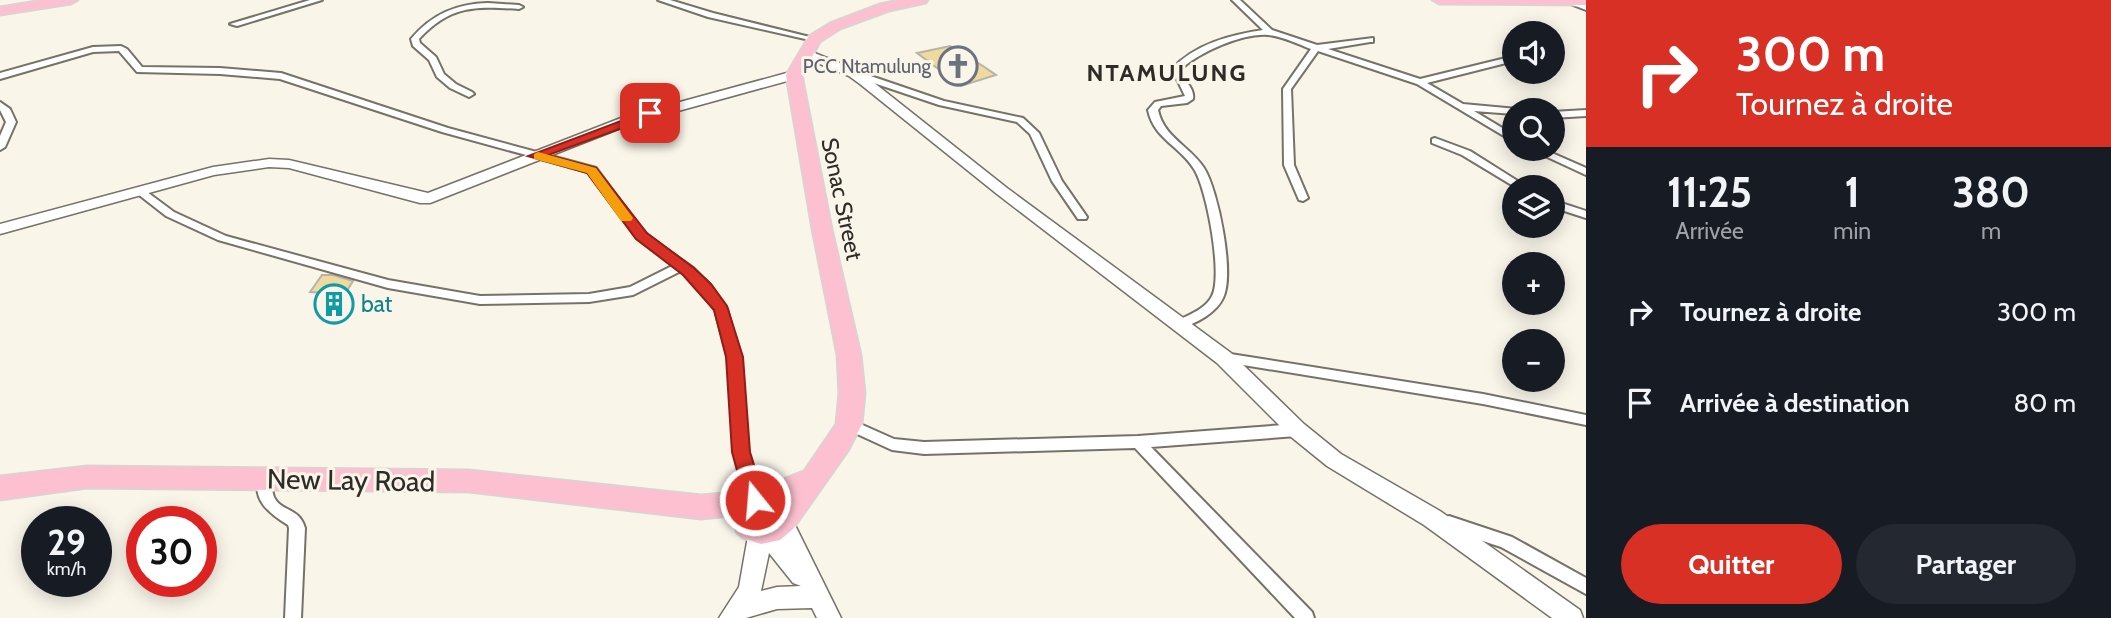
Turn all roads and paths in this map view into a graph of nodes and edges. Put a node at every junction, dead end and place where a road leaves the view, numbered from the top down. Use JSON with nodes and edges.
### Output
{"nodes":[{"id":1,"x":71,"y":0,"type":"edge"},
{"id":2,"x":318,"y":0,"type":"edge"},
{"id":3,"x":662,"y":0,"type":"edge"},
{"id":4,"x":1236,"y":0,"type":"edge"},
{"id":5,"x":1439,"y":0,"type":"edge"},
{"id":6,"x":912,"y":1,"type":"edge"},
{"id":7,"x":1571,"y":1,"type":"edge"},
{"id":8,"x":1586,"y":1,"type":"edge"},
{"id":9,"x":884,"y":4,"type":"edge"},
{"id":10,"x":519,"y":7,"type":"dead end"},
{"id":11,"x":1586,"y":8,"type":"edge"},
{"id":12,"x":0,"y":11,"type":"edge"},
{"id":13,"x":234,"y":24,"type":"dead end"},
{"id":14,"x":1269,"y":32,"type":"junction"},
{"id":15,"x":1370,"y":40,"type":"dead end"},
{"id":16,"x":810,"y":46,"type":"junction"},
{"id":17,"x":1316,"y":48,"type":"junction"},
{"id":18,"x":1502,"y":61,"type":"edge"},
{"id":19,"x":853,"y":73,"type":"junction"},
{"id":20,"x":794,"y":75,"type":"junction"},
{"id":21,"x":0,"y":76,"type":"edge"},
{"id":22,"x":1420,"y":82,"type":"junction"},
{"id":23,"x":469,"y":94,"type":"dead end"},
{"id":24,"x":0,"y":105,"type":"edge"},
{"id":25,"x":1458,"y":107,"type":"junction"},
{"id":26,"x":1502,"y":110,"type":"edge"},
{"id":27,"x":1586,"y":113,"type":"edge"},
{"id":28,"x":1565,"y":114,"type":"edge"},
{"id":29,"x":1502,"y":132,"type":"edge"},
{"id":30,"x":1435,"y":141,"type":"dead end"},
{"id":31,"x":0,"y":148,"type":"edge"},
{"id":32,"x":534,"y":156,"type":"junction"},
{"id":33,"x":1562,"y":161,"type":"edge"},
{"id":34,"x":1586,"y":172,"type":"edge"},
{"id":35,"x":1502,"y":175,"type":"edge"},
{"id":36,"x":139,"y":191,"type":"junction"},
{"id":37,"x":1303,"y":198,"type":"dead end"},
{"id":38,"x":1565,"y":208,"type":"edge"},
{"id":39,"x":1586,"y":215,"type":"edge"},
{"id":40,"x":1082,"y":217,"type":"dead end"},
{"id":41,"x":0,"y":227,"type":"edge"},
{"id":42,"x":682,"y":266,"type":"junction"},
{"id":43,"x":1181,"y":324,"type":"junction"},
{"id":44,"x":1224,"y":358,"type":"junction"},
{"id":45,"x":1586,"y":421,"type":"edge"},
{"id":46,"x":849,"y":424,"type":"junction"},
{"id":47,"x":1297,"y":430,"type":"junction"},
{"id":48,"x":1138,"y":442,"type":"junction"},
{"id":49,"x":265,"y":479,"type":"junction"},
{"id":50,"x":0,"y":488,"type":"edge"},
{"id":51,"x":765,"y":517,"type":"junction"},
{"id":52,"x":1433,"y":518,"type":"junction"},
{"id":53,"x":1586,"y":586,"type":"edge"},
{"id":54,"x":824,"y":607,"type":"edge"},
{"id":55,"x":736,"y":613,"type":"edge"},
{"id":56,"x":293,"y":618,"type":"edge"},
{"id":57,"x":1306,"y":618,"type":"edge"},
{"id":58,"x":1572,"y":618,"type":"edge"}],
"edges":[{"from":1,"to":12,"type":"highway"},
{"from":2,"to":13,"type":"street"},
{"from":3,"to":16,"type":"street"},
{"from":4,"to":14,"type":"street"},
{"from":5,"to":7,"type":"highway"},
{"from":6,"to":9,"type":"highway"},
{"from":7,"to":8,"type":"highway"},
{"from":7,"to":11,"type":"street"},
{"from":9,"to":16,"type":"highway"},
{"from":10,"to":23,"type":"street"},
{"from":14,"to":17,"type":"street"},
{"from":14,"to":43,"type":"street"},
{"from":15,"to":17,"type":"street"},
{"from":16,"to":19,"type":"street"},
{"from":16,"to":20,"type":"highway"},
{"from":17,"to":22,"type":"street"},
{"from":17,"to":37,"type":"street"},
{"from":18,"to":22,"type":"street"},
{"from":19,"to":40,"type":"street"},
{"from":19,"to":43,"type":"street"},
{"from":20,"to":32,"type":"street"},
{"from":20,"to":46,"type":"highway","name":"Sonac Street"},
{"from":21,"to":32,"type":"street"},
{"from":22,"to":25,"type":"street"},
{"from":24,"to":31,"type":"street"},
{"from":25,"to":26,"type":"street"},
{"from":25,"to":29,"type":"street"},
{"from":27,"to":28,"type":"street"},
{"from":30,"to":35,"type":"street"},
{"from":32,"to":36,"type":"street"},
{"from":32,"to":42,"type":"street"},
{"from":33,"to":34,"type":"street"},
{"from":36,"to":41,"type":"street"},
{"from":36,"to":42,"type":"street"},
{"from":38,"to":39,"type":"street"},
{"from":42,"to":51,"type":"street"},
{"from":43,"to":44,"type":"street"},
{"from":44,"to":45,"type":"street"},
{"from":44,"to":47,"type":"street"},
{"from":46,"to":48,"type":"street"},
{"from":46,"to":51,"type":"highway","name":"Sonac Street"},
{"from":47,"to":48,"type":"street"},
{"from":47,"to":52,"type":"street"},
{"from":48,"to":57,"type":"street"},
{"from":49,"to":50,"type":"highway","name":"New Lay Road"},
{"from":49,"to":51,"type":"highway","name":"New Lay Road"},
{"from":49,"to":56,"type":"street"},
{"from":51,"to":54,"type":"street"},
{"from":51,"to":55,"type":"street"},
{"from":52,"to":53,"type":"street"},
{"from":52,"to":58,"type":"street"},
{"from":54,"to":55,"type":"street"}]}
